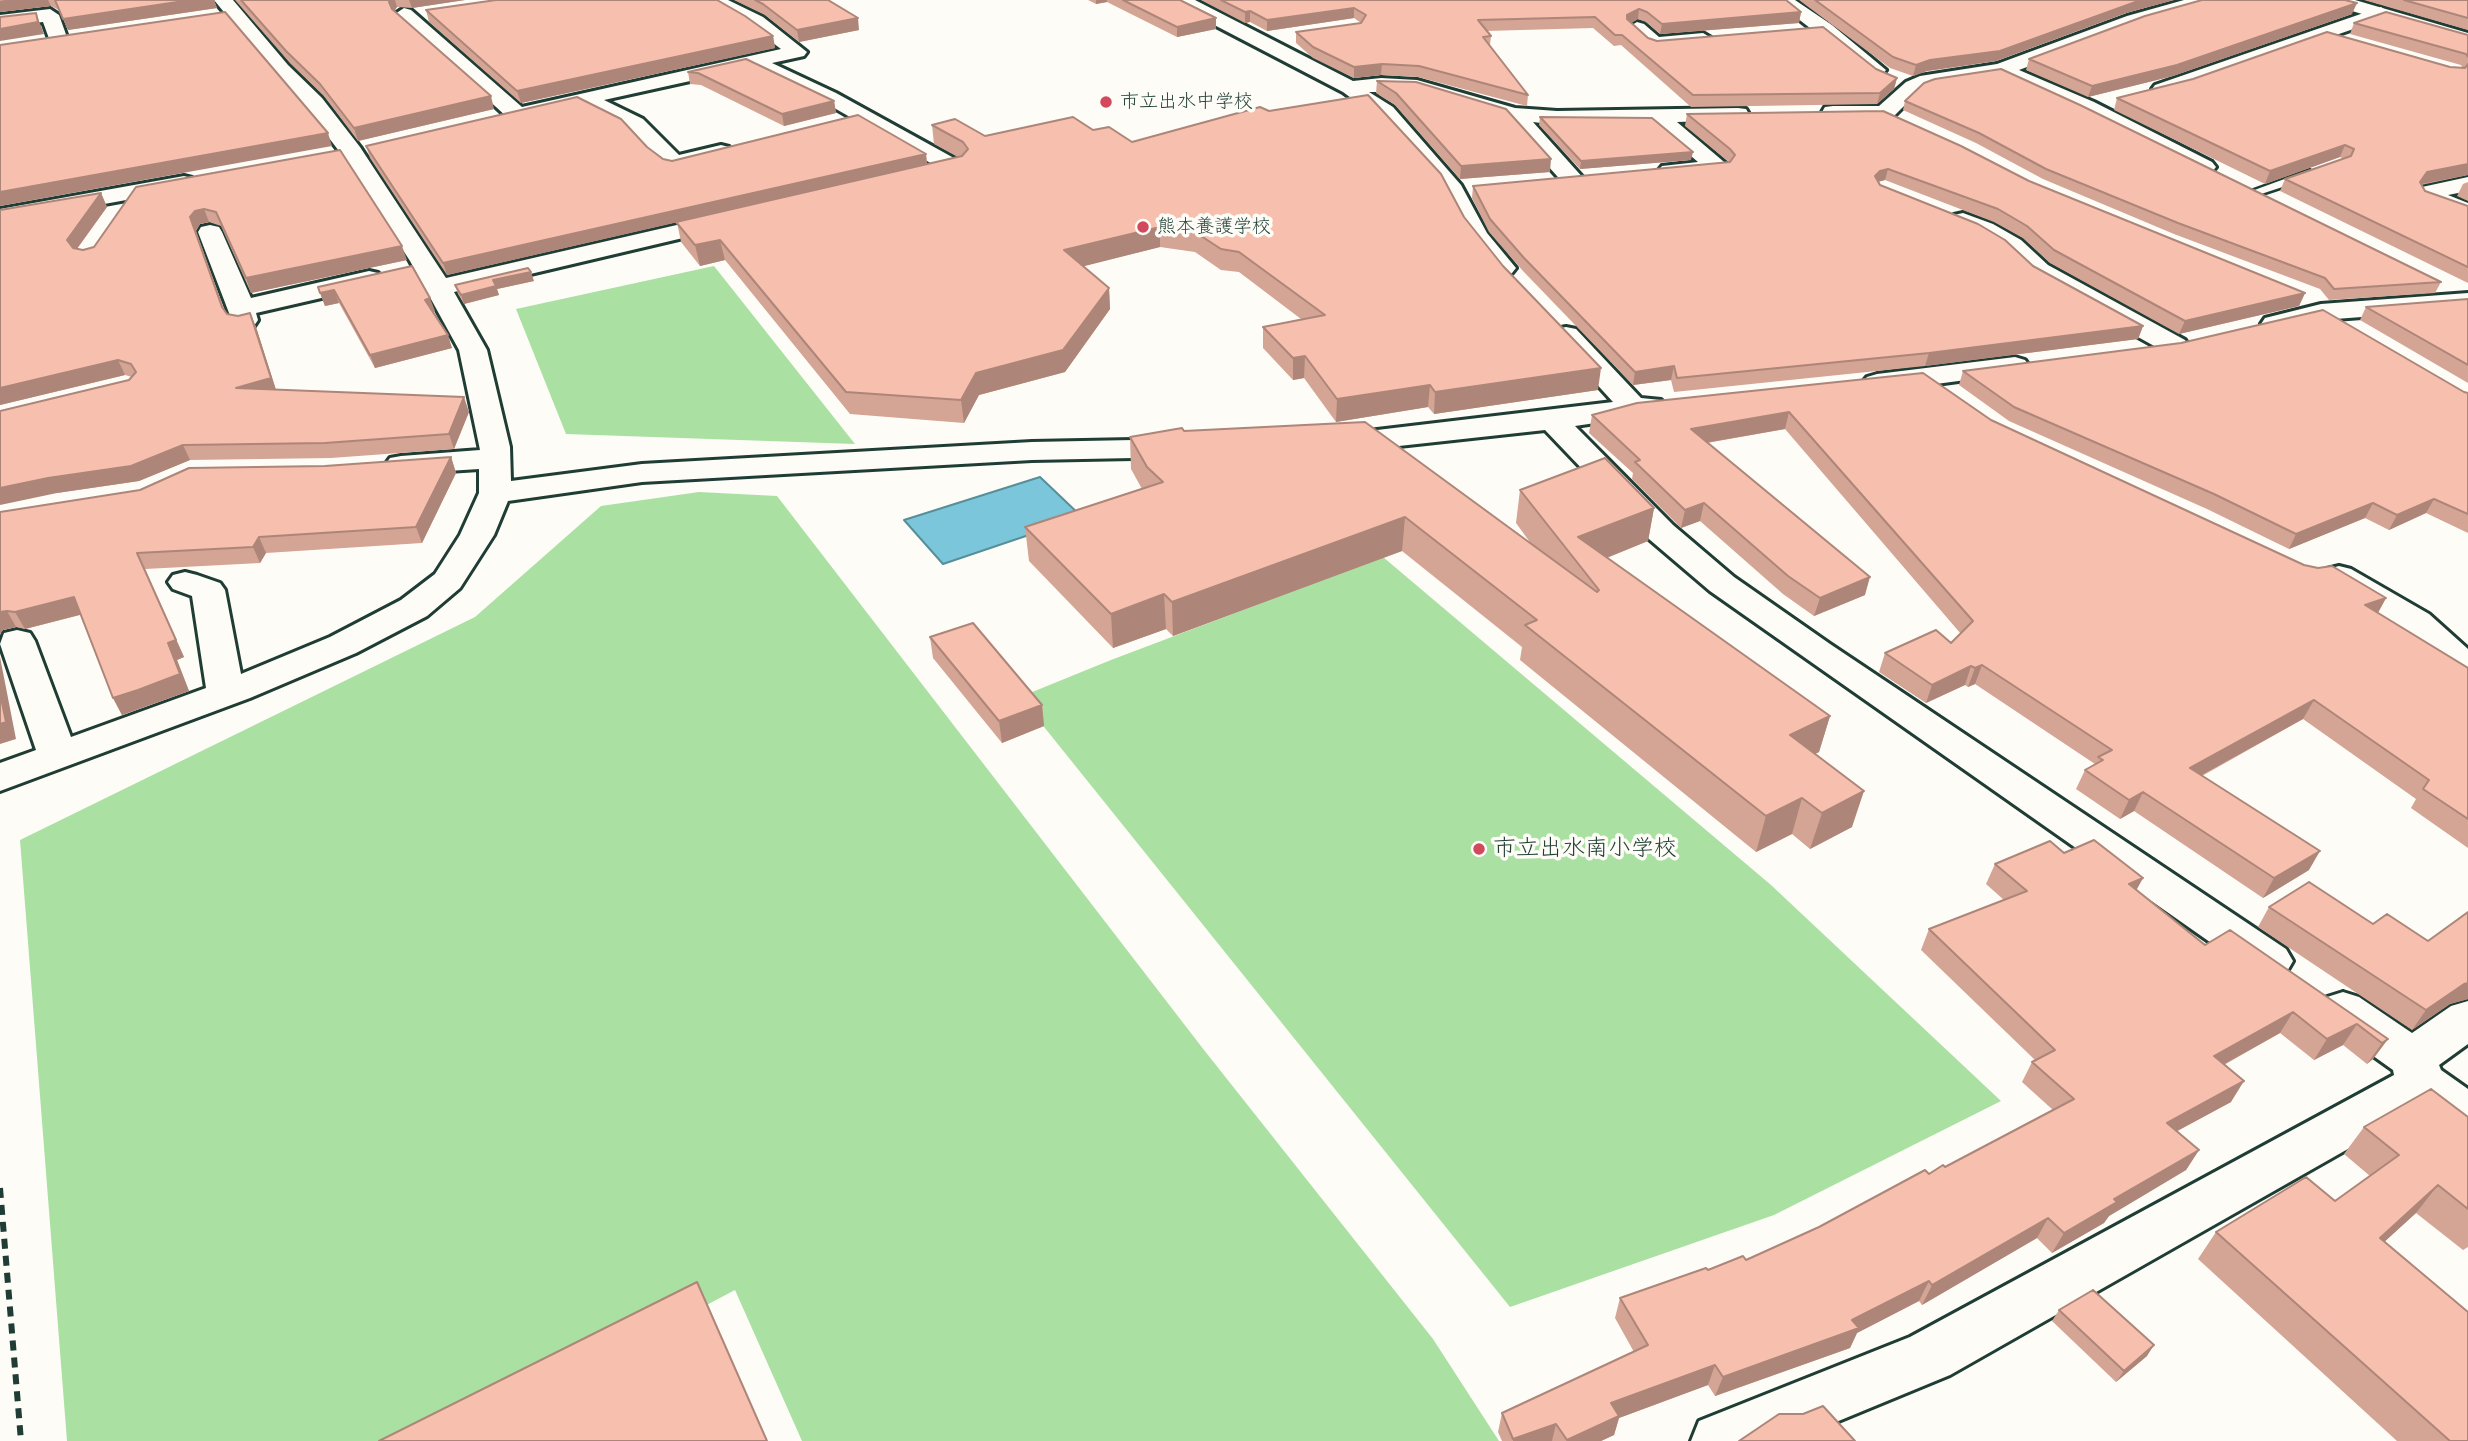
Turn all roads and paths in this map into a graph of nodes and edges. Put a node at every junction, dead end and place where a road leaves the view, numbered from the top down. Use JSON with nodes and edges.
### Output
{"nodes":[{"id":1,"x":714,"y":0,"type":"edge"},
{"id":2,"x":1181,"y":0,"type":"edge"},
{"id":3,"x":1783,"y":0,"type":"edge"},
{"id":4,"x":2204,"y":0,"type":"edge"},
{"id":5,"x":2335,"y":0,"type":"edge"},
{"id":6,"x":2114,"y":4,"type":"edge"},
{"id":7,"x":230,"y":7,"type":"edge"},
{"id":8,"x":435,"y":13,"type":"edge"},
{"id":9,"x":2381,"y":13,"type":"junction"},
{"id":10,"x":2155,"y":15,"type":"junction"},
{"id":11,"x":209,"y":18,"type":"edge"},
{"id":12,"x":0,"y":21,"type":"edge"},
{"id":13,"x":1637,"y":28,"type":"edge"},
{"id":14,"x":1825,"y":29,"type":"junction"},
{"id":15,"x":1799,"y":31,"type":"edge"},
{"id":16,"x":2321,"y":34,"type":"junction"},
{"id":17,"x":1292,"y":37,"type":"dead end"},
{"id":18,"x":1721,"y":37,"type":"edge"},
{"id":19,"x":2468,"y":39,"type":"edge"},
{"id":20,"x":1259,"y":40,"type":"junction"},
{"id":21,"x":35,"y":44,"type":"edge"},
{"id":22,"x":2360,"y":45,"type":"edge"},
{"id":23,"x":752,"y":62,"type":"junction"},
{"id":24,"x":2001,"y":70,"type":"junction"},
{"id":25,"x":1913,"y":86,"type":"junction"},
{"id":26,"x":1350,"y":88,"type":"junction"},
{"id":27,"x":2145,"y":93,"type":"edge"},
{"id":28,"x":582,"y":98,"type":"junction"},
{"id":29,"x":2121,"y":99,"type":"edge"},
{"id":30,"x":2086,"y":107,"type":"junction"},
{"id":31,"x":516,"y":113,"type":"junction"},
{"id":32,"x":1815,"y":113,"type":"edge"},
{"id":33,"x":1884,"y":113,"type":"junction"},
{"id":34,"x":1514,"y":114,"type":"junction"},
{"id":35,"x":1763,"y":114,"type":"edge"},
{"id":36,"x":863,"y":116,"type":"junction"},
{"id":37,"x":1657,"y":116,"type":"junction"},
{"id":38,"x":491,"y":119,"type":"edge"},
{"id":39,"x":836,"y":123,"type":"edge"},
{"id":40,"x":1908,"y":123,"type":"edge"},
{"id":41,"x":741,"y":146,"type":"edge"},
{"id":42,"x":364,"y":149,"type":"junction"},
{"id":43,"x":324,"y":158,"type":"edge"},
{"id":44,"x":2328,"y":167,"type":"edge"},
{"id":45,"x":1652,"y":173,"type":"edge"},
{"id":46,"x":1600,"y":177,"type":"edge"},
{"id":47,"x":200,"y":180,"type":"edge"},
{"id":48,"x":1573,"y":180,"type":"junction"},
{"id":49,"x":1546,"y":182,"type":"edge"},
{"id":50,"x":889,"y":183,"type":"edge"},
{"id":51,"x":2467,"y":184,"type":"edge"},
{"id":52,"x":1480,"y":188,"type":"edge"},
{"id":53,"x":1453,"y":190,"type":"junction"},
{"id":54,"x":131,"y":192,"type":"junction"},
{"id":55,"x":2255,"y":192,"type":"junction"},
{"id":56,"x":2285,"y":207,"type":"edge"},
{"id":57,"x":1935,"y":209,"type":"edge"},
{"id":58,"x":2468,"y":212,"type":"edge"},
{"id":59,"x":0,"y":216,"type":"edge"},
{"id":60,"x":745,"y":216,"type":"edge"},
{"id":61,"x":114,"y":222,"type":"edge"},
{"id":62,"x":210,"y":232,"type":"dead end"},
{"id":63,"x":432,"y":277,"type":"junction"},
{"id":64,"x":2431,"y":278,"type":"edge"},
{"id":65,"x":1521,"y":288,"type":"edge"},
{"id":66,"x":2297,"y":293,"type":"edge"},
{"id":67,"x":2468,"y":296,"type":"edge"},
{"id":68,"x":2468,"y":302,"type":"edge"},
{"id":69,"x":2321,"y":312,"type":"junction"},
{"id":70,"x":1548,"y":316,"type":"edge"},
{"id":71,"x":2248,"y":330,"type":"edge"},
{"id":72,"x":2355,"y":333,"type":"edge"},
{"id":73,"x":2134,"y":351,"type":"edge"},
{"id":74,"x":2036,"y":363,"type":"edge"},
{"id":75,"x":1925,"y":377,"type":"junction"},
{"id":76,"x":1856,"y":385,"type":"edge"},
{"id":77,"x":1956,"y":400,"type":"edge"},
{"id":78,"x":1675,"y":404,"type":"edge"},
{"id":79,"x":1633,"y":408,"type":"junction"},
{"id":80,"x":1552,"y":421,"type":"junction"},
{"id":81,"x":1302,"y":445,"type":"edge"},
{"id":82,"x":1208,"y":447,"type":"edge"},
{"id":83,"x":372,"y":467,"type":"edge"},
{"id":84,"x":495,"y":476,"type":"junction"},
{"id":85,"x":2308,"y":574,"type":"edge"},
{"id":86,"x":185,"y":582,"type":"dead end"},
{"id":87,"x":17,"y":641,"type":"dead end"},
{"id":88,"x":2468,"y":668,"type":"edge"},
{"id":89,"x":226,"y":694,"type":"junction"},
{"id":90,"x":58,"y":757,"type":"junction"},
{"id":91,"x":0,"y":778,"type":"edge"},
{"id":92,"x":2468,"y":1019,"type":"edge"},
{"id":93,"x":2417,"y":1071,"type":"junction"},
{"id":94,"x":2468,"y":1115,"type":"edge"},
{"id":95,"x":0,"y":1188,"type":"edge"},
{"id":96,"x":21,"y":1441,"type":"edge"},
{"id":97,"x":1720,"y":1441,"type":"edge"}],
"edges":[{"from":1,"to":23,"type":"street"},
{"from":2,"to":20,"type":"street"},
{"from":3,"to":14,"type":"street"},
{"from":4,"to":10,"type":"street"},
{"from":5,"to":9,"type":"street"},
{"from":6,"to":10,"type":"street"},
{"from":7,"to":11,"type":"street"},
{"from":7,"to":42,"type":"street"},
{"from":8,"to":31,"type":"street"},
{"from":9,"to":16,"type":"street"},
{"from":9,"to":19,"type":"street"},
{"from":10,"to":24,"type":"street"},
{"from":12,"to":21,"type":"street"},
{"from":13,"to":18,"type":"street"},
{"from":14,"to":15,"type":"street"},
{"from":14,"to":25,"type":"street"},
{"from":16,"to":22,"type":"street"},
{"from":16,"to":27,"type":"street"},
{"from":17,"to":20,"type":"street"},
{"from":20,"to":26,"type":"street"},
{"from":23,"to":28,"type":"street"},
{"from":23,"to":36,"type":"street"},
{"from":24,"to":25,"type":"street"},
{"from":24,"to":30,"type":"street"},
{"from":25,"to":33,"type":"street"},
{"from":26,"to":34,"type":"street"},
{"from":26,"to":53,"type":"street"},
{"from":28,"to":31,"type":"street"},
{"from":28,"to":41,"type":"street"},
{"from":29,"to":30,"type":"street"},
{"from":30,"to":55,"type":"street"},
{"from":31,"to":38,"type":"street"},
{"from":32,"to":33,"type":"street"},
{"from":33,"to":40,"type":"street"},
{"from":34,"to":37,"type":"street"},
{"from":34,"to":48,"type":"street"},
{"from":35,"to":37,"type":"street"},
{"from":36,"to":39,"type":"street"},
{"from":36,"to":50,"type":"street"},
{"from":37,"to":45,"type":"street"},
{"from":42,"to":43,"type":"street"},
{"from":42,"to":63,"type":"street"},
{"from":44,"to":55,"type":"lane"},
{"from":46,"to":48,"type":"street"},
{"from":47,"to":54,"type":"street"},
{"from":48,"to":49,"type":"street"},
{"from":51,"to":58,"type":"street"},
{"from":52,"to":53,"type":"street"},
{"from":53,"to":65,"type":"street"},
{"from":54,"to":59,"type":"street"},
{"from":54,"to":61,"type":"street"},
{"from":55,"to":56,"type":"street"},
{"from":57,"to":73,"type":"street"},
{"from":60,"to":63,"type":"street"},
{"from":62,"to":63,"type":"street"},
{"from":63,"to":84,"type":"street"},
{"from":64,"to":67,"type":"street"},
{"from":66,"to":69,"type":"street"},
{"from":68,"to":69,"type":"street"},
{"from":69,"to":71,"type":"street"},
{"from":69,"to":72,"type":"street"},
{"from":70,"to":79,"type":"street"},
{"from":74,"to":75,"type":"street"},
{"from":75,"to":76,"type":"street"},
{"from":75,"to":77,"type":"street"},
{"from":78,"to":79,"type":"street"},
{"from":79,"to":80,"type":"street"},
{"from":80,"to":81,"type":"street"},
{"from":80,"to":93,"type":"street"},
{"from":82,"to":84,"type":"street"},
{"from":83,"to":84,"type":"street"},
{"from":84,"to":89,"type":"street"},
{"from":85,"to":88,"type":"street"},
{"from":86,"to":89,"type":"street"},
{"from":87,"to":90,"type":"street"},
{"from":89,"to":90,"type":"street"},
{"from":90,"to":91,"type":"street"},
{"from":92,"to":93,"type":"street"},
{"from":93,"to":94,"type":"street"},
{"from":93,"to":97,"type":"street"},
{"from":95,"to":96,"type":"path"}]}
